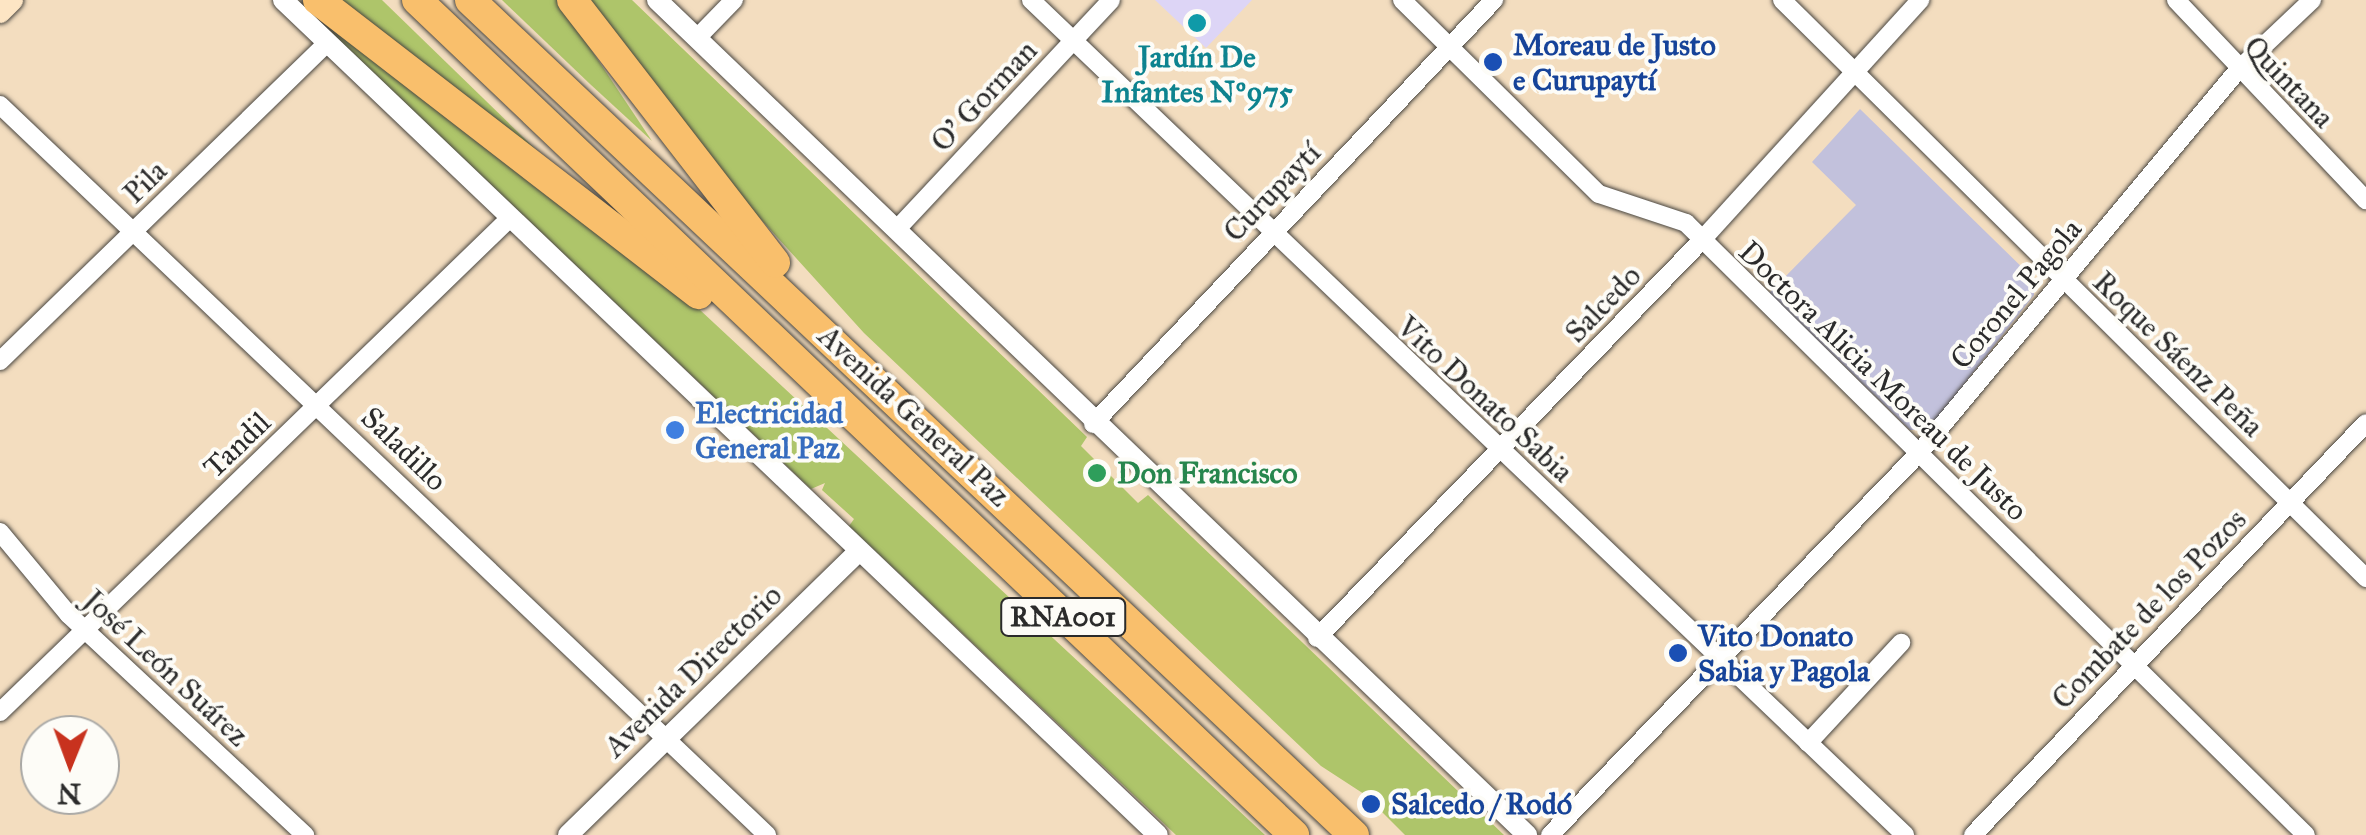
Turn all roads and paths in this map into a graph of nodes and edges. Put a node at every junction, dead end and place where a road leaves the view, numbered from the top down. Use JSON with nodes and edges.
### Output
{"nodes":[{"id":1,"x":12,"y":0,"type":"edge"},
{"id":2,"x":283,"y":0,"type":"edge"},
{"id":3,"x":318,"y":0,"type":"edge"},
{"id":4,"x":417,"y":0,"type":"edge"},
{"id":5,"x":470,"y":0,"type":"edge"},
{"id":6,"x":572,"y":0,"type":"edge"},
{"id":7,"x":657,"y":0,"type":"edge"},
{"id":8,"x":734,"y":0,"type":"edge"},
{"id":9,"x":1031,"y":0,"type":"edge"},
{"id":10,"x":1111,"y":0,"type":"edge"},
{"id":11,"x":1402,"y":0,"type":"edge"},
{"id":12,"x":1494,"y":0,"type":"edge"},
{"id":13,"x":1782,"y":0,"type":"edge"},
{"id":14,"x":1920,"y":0,"type":"edge"},
{"id":15,"x":2176,"y":0,"type":"edge"},
{"id":16,"x":2312,"y":0,"type":"edge"},
{"id":17,"x":0,"y":12,"type":"edge"},
{"id":18,"x":697,"y":38,"type":"junction"},
{"id":19,"x":1074,"y":40,"type":"junction"},
{"id":20,"x":327,"y":43,"type":"junction"},
{"id":21,"x":1451,"y":47,"type":"junction"},
{"id":22,"x":2238,"y":70,"type":"junction"},
{"id":23,"x":1858,"y":72,"type":"junction"},
{"id":24,"x":0,"y":105,"type":"edge"},
{"id":25,"x":2364,"y":193,"type":"edge"},
{"id":26,"x":511,"y":217,"type":"junction"},
{"id":27,"x":897,"y":229,"type":"junction"},
{"id":28,"x":134,"y":231,"type":"junction"},
{"id":29,"x":1269,"y":234,"type":"junction"},
{"id":30,"x":1702,"y":241,"type":"junction"},
{"id":31,"x":2062,"y":280,"type":"junction"},
{"id":32,"x":850,"y":354,"type":"junction"},
{"id":33,"x":0,"y":360,"type":"edge"},
{"id":34,"x":833,"y":398,"type":"junction"},
{"id":35,"x":318,"y":405,"type":"junction"},
{"id":36,"x":2366,"y":423,"type":"edge"},
{"id":37,"x":1093,"y":424,"type":"junction"},
{"id":38,"x":1502,"y":451,"type":"junction"},
{"id":39,"x":1919,"y":453,"type":"junction"},
{"id":40,"x":2292,"y":500,"type":"junction"},
{"id":41,"x":0,"y":532,"type":"edge"},
{"id":42,"x":859,"y":551,"type":"junction"},
{"id":43,"x":2366,"y":578,"type":"edge"},
{"id":44,"x":84,"y":631,"type":"junction"},
{"id":45,"x":1317,"y":638,"type":"junction"},
{"id":46,"x":1902,"y":643,"type":"dead end"},
{"id":47,"x":1718,"y":658,"type":"junction"},
{"id":48,"x":2132,"y":664,"type":"junction"},
{"id":49,"x":0,"y":712,"type":"edge"},
{"id":50,"x":666,"y":739,"type":"junction"},
{"id":51,"x":1808,"y":743,"type":"junction"},
{"id":52,"x":305,"y":835,"type":"edge"},
{"id":53,"x":568,"y":835,"type":"edge"},
{"id":54,"x":768,"y":835,"type":"edge"},
{"id":55,"x":1158,"y":835,"type":"edge"},
{"id":56,"x":1294,"y":835,"type":"edge"},
{"id":57,"x":1354,"y":835,"type":"edge"},
{"id":58,"x":1526,"y":835,"type":"edge"},
{"id":59,"x":1550,"y":835,"type":"edge"},
{"id":60,"x":1905,"y":835,"type":"edge"},
{"id":61,"x":1973,"y":835,"type":"edge"},
{"id":62,"x":2306,"y":835,"type":"edge"}],
"edges":[{"from":1,"to":17,"type":"main road"},
{"from":2,"to":20,"type":"street"},
{"from":3,"to":34,"type":"highway"},
{"from":4,"to":34,"type":"highway","name":"Avenida General Paz","number":"RNA001"},
{"from":5,"to":32,"type":"highway","name":"Avenida General Paz","number":"RNA001"},
{"from":6,"to":32,"type":"highway"},
{"from":7,"to":18,"type":"street"},
{"from":8,"to":18,"type":"street"},
{"from":9,"to":19,"type":"street","name":"Vito Donato Sabia"},
{"from":10,"to":19,"type":"street","name":"O' Gorman"},
{"from":11,"to":21,"type":"street","name":"Doctora Alicia Moreau de Justo"},
{"from":12,"to":21,"type":"street","name":"Curupaytí"},
{"from":13,"to":23,"type":"street","name":"Roque Sáenz Peña"},
{"from":14,"to":23,"type":"street","name":"Salcedo"},
{"from":15,"to":22,"type":"street","name":"Quintana"},
{"from":16,"to":22,"type":"street","name":"Coronel Pagola"},
{"from":18,"to":27,"type":"street"},
{"from":19,"to":27,"type":"street","name":"O' Gorman"},
{"from":19,"to":29,"type":"street","name":"Vito Donato Sabia"},
{"from":20,"to":26,"type":"street"},
{"from":20,"to":28,"type":"street","name":"Pila"},
{"from":21,"to":29,"type":"street","name":"Curupaytí"},
{"from":21,"to":30,"type":"street","name":"Doctora Alicia Moreau de Justo"},
{"from":22,"to":25,"type":"street","name":"Quintana"},
{"from":22,"to":31,"type":"street","name":"Coronel Pagola"},
{"from":23,"to":30,"type":"street","name":"Salcedo"},
{"from":23,"to":31,"type":"street","name":"Roque Sáenz Peña"},
{"from":24,"to":28,"type":"street","name":"Saladillo"},
{"from":26,"to":35,"type":"street","name":"Tandil"},
{"from":26,"to":42,"type":"street"},
{"from":27,"to":37,"type":"street"},
{"from":28,"to":33,"type":"street","name":"Pila"},
{"from":28,"to":35,"type":"street","name":"Saladillo"},
{"from":29,"to":37,"type":"street","name":"Curupaytí"},
{"from":29,"to":38,"type":"street","name":"Vito Donato Sabia"},
{"from":30,"to":38,"type":"street","name":"Salcedo"},
{"from":30,"to":39,"type":"street","name":"Doctora Alicia Moreau de Justo"},
{"from":31,"to":39,"type":"street","name":"Coronel Pagola"},
{"from":31,"to":40,"type":"street","name":"Roque Sáenz Peña"},
{"from":32,"to":57,"type":"highway","name":"Avenida General Paz","number":"RNA001"},
{"from":34,"to":56,"type":"highway","name":"Avenida General Paz","number":"RNA001"},
{"from":35,"to":44,"type":"street","name":"Tandil"},
{"from":35,"to":50,"type":"street","name":"Saladillo"},
{"from":36,"to":40,"type":"street","name":"Combate de los Pozos"},
{"from":37,"to":45,"type":"street"},
{"from":38,"to":45,"type":"street","name":"Salcedo"},
{"from":38,"to":47,"type":"street","name":"Vito Donato Sabia"},
{"from":39,"to":47,"type":"street","name":"Coronel Pagola"},
{"from":39,"to":48,"type":"street","name":"Doctora Alicia Moreau de Justo"},
{"from":40,"to":43,"type":"street","name":"Roque Sáenz Peña"},
{"from":40,"to":48,"type":"street","name":"Combate de los Pozos"},
{"from":41,"to":44,"type":"street","name":"José León Suárez"},
{"from":42,"to":50,"type":"street","name":"Avenida Directorio"},
{"from":42,"to":55,"type":"street"},
{"from":44,"to":49,"type":"street","name":"Tandil"},
{"from":44,"to":52,"type":"street","name":"José León Suárez"},
{"from":45,"to":58,"type":"street"},
{"from":46,"to":51,"type":"street"},
{"from":47,"to":51,"type":"street","name":"Vito Donato Sabia"},
{"from":47,"to":59,"type":"street","name":"Coronel Pagola"},
{"from":48,"to":61,"type":"street","name":"Combate de los Pozos"},
{"from":48,"to":62,"type":"street","name":"Doctora Alicia Moreau de Justo"},
{"from":50,"to":53,"type":"street","name":"Avenida Directorio"},
{"from":50,"to":54,"type":"street","name":"Saladillo"},
{"from":51,"to":60,"type":"street","name":"Vito Donato Sabia"}]}
